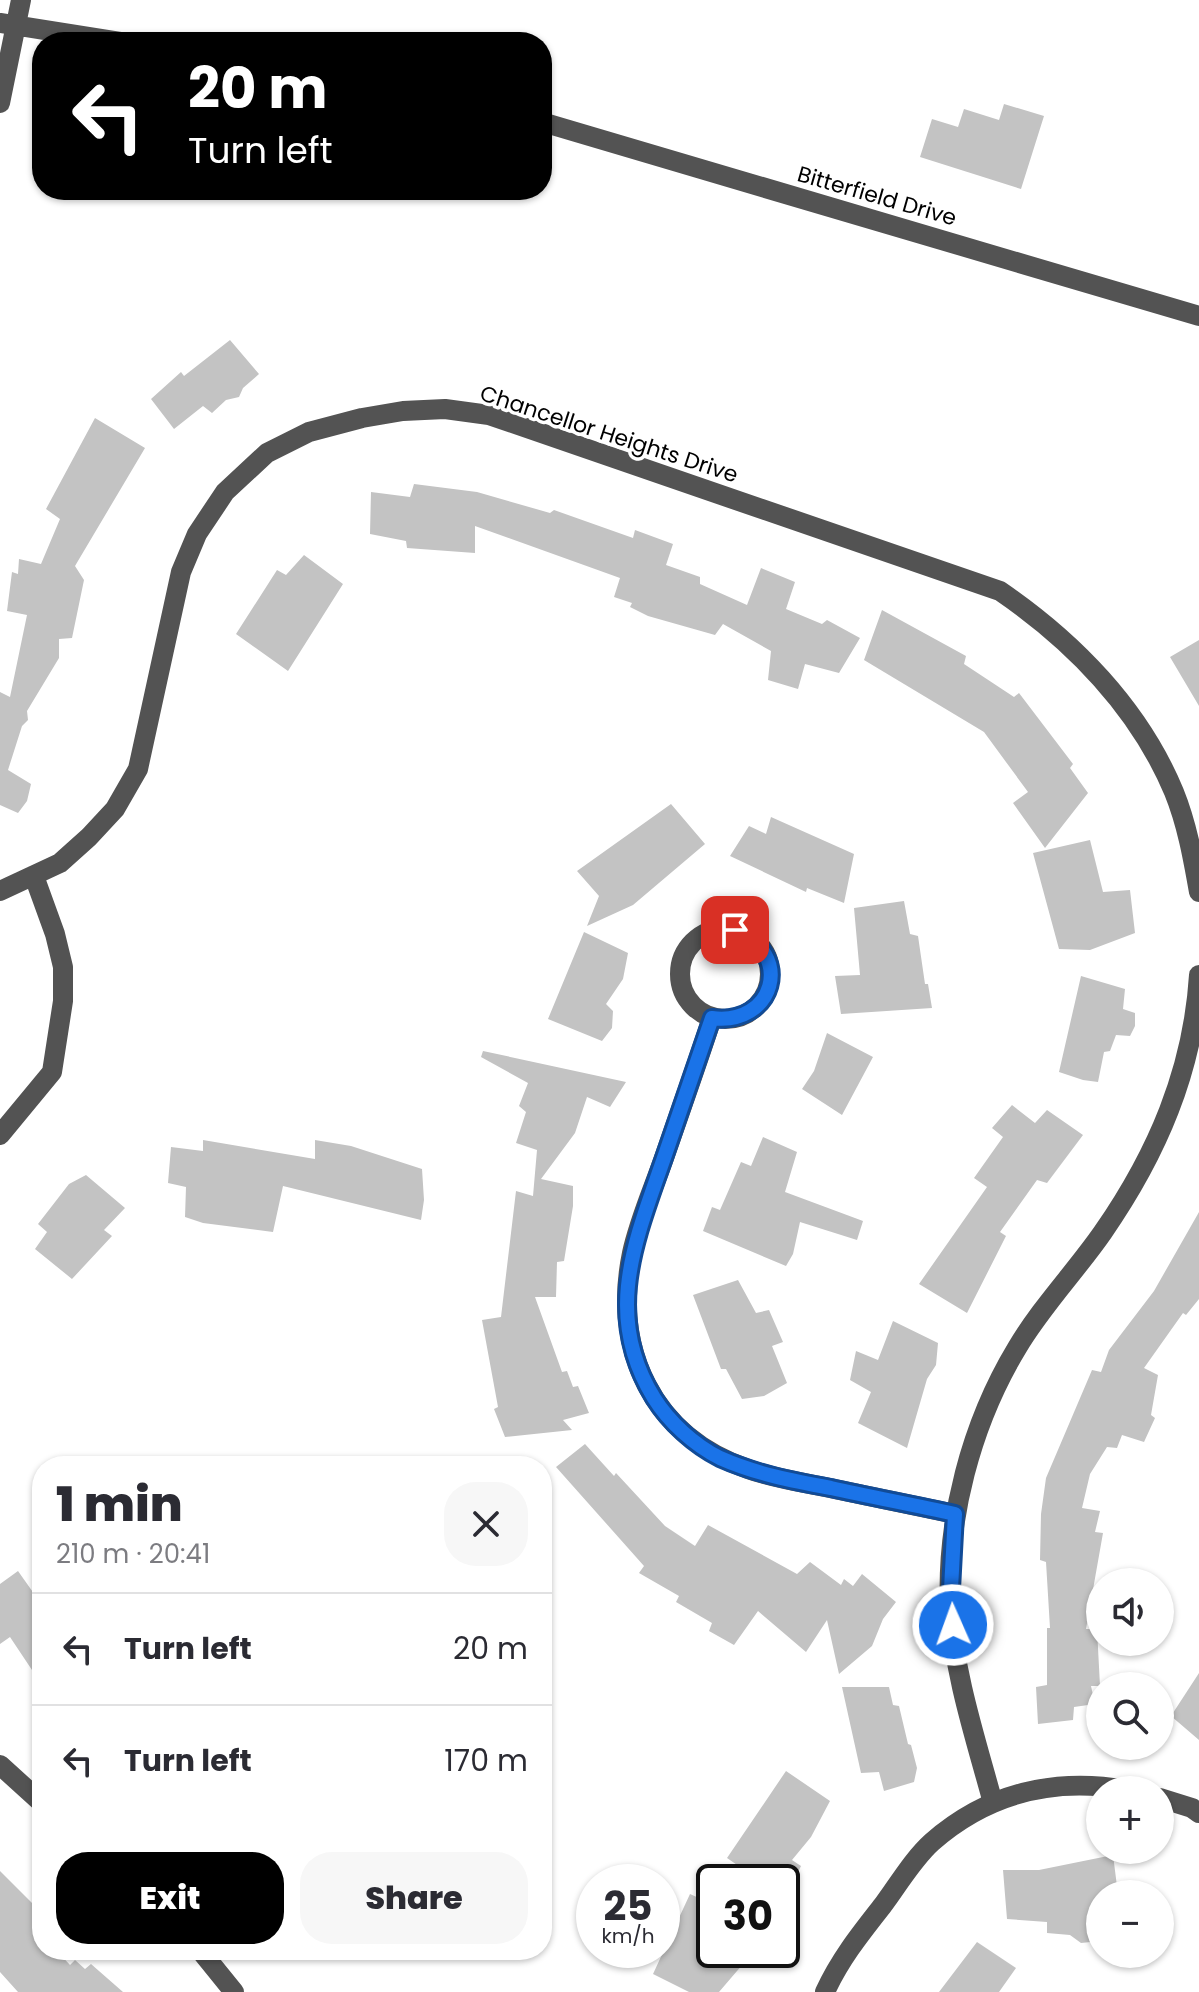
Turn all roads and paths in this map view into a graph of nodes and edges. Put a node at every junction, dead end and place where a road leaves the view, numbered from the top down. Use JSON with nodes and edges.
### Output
{"nodes":[{"id":1,"x":21,"y":0,"type":"edge"},
{"id":2,"x":8,"y":24,"type":"edge"},
{"id":3,"x":58,"y":32,"type":"edge"},
{"id":4,"x":0,"y":103,"type":"edge"},
{"id":5,"x":552,"y":125,"type":"edge"},
{"id":6,"x":1199,"y":316,"type":"edge"},
{"id":7,"x":34,"y":876,"type":"junction"},
{"id":8,"x":0,"y":891,"type":"edge"},
{"id":9,"x":1199,"y":892,"type":"edge"},
{"id":10,"x":1199,"y":975,"type":"edge"},
{"id":11,"x":712,"y":1018,"type":"junction"},
{"id":12,"x":0,"y":1135,"type":"edge"},
{"id":13,"x":955,"y":1514,"type":"junction"},
{"id":14,"x":0,"y":1765,"type":"edge"},
{"id":15,"x":1086,"y":1787,"type":"edge"},
{"id":16,"x":32,"y":1794,"type":"edge"},
{"id":17,"x":1174,"y":1802,"type":"edge"},
{"id":18,"x":993,"y":1803,"type":"junction"},
{"id":19,"x":1199,"y":1813,"type":"edge"},
{"id":20,"x":208,"y":1960,"type":"edge"},
{"id":21,"x":234,"y":1992,"type":"edge"},
{"id":22,"x":825,"y":1992,"type":"edge"}],
"edges":[{"from":1,"to":2,"type":"street"},
{"from":2,"to":3,"type":"street"},
{"from":2,"to":4,"type":"street"},
{"from":5,"to":6,"type":"street","name":"Bitterfield Drive"},
{"from":7,"to":8,"type":"street","name":"Chancellor Heights Drive"},
{"from":7,"to":9,"type":"street","name":"Chancellor Heights Drive"},
{"from":7,"to":12,"type":"street"},
{"from":10,"to":13,"type":"street"},
{"from":11,"to":11,"type":"street"},
{"from":11,"to":13,"type":"street"},
{"from":13,"to":18,"type":"street"},
{"from":14,"to":16,"type":"street"},
{"from":15,"to":18,"type":"street"},
{"from":17,"to":19,"type":"street"},
{"from":18,"to":22,"type":"street"},
{"from":20,"to":21,"type":"street"}]}
